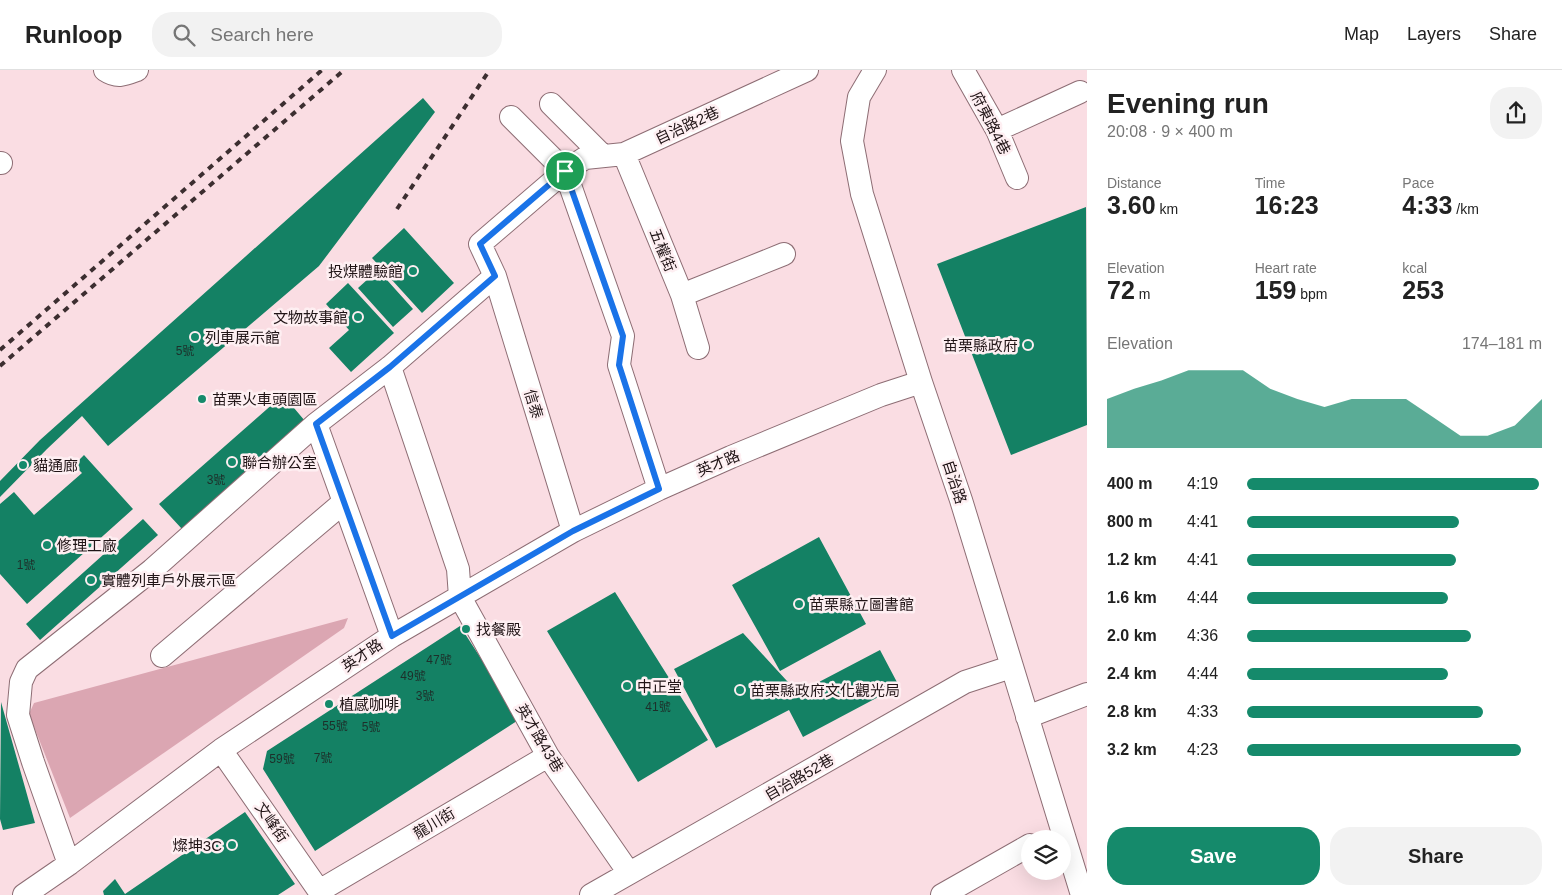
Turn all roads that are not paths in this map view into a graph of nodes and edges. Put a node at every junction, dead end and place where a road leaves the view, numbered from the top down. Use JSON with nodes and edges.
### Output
{"nodes":[{"id":1,"x":105,"y":70,"type":"edge"},
{"id":2,"x":137,"y":70,"type":"edge"},
{"id":3,"x":807,"y":70,"type":"edge"},
{"id":4,"x":875,"y":70,"type":"edge"},
{"id":5,"x":963,"y":70,"type":"edge"},
{"id":6,"x":1080,"y":92,"type":"dead end"},
{"id":7,"x":551,"y":104,"type":"dead end"},
{"id":8,"x":511,"y":117,"type":"dead end"},
{"id":9,"x":997,"y":130,"type":"junction"},
{"id":10,"x":613,"y":155,"type":"junction"},
{"id":11,"x":565,"y":171,"type":"junction"},
{"id":12,"x":1017,"y":178,"type":"dead end"},
{"id":13,"x":784,"y":254,"type":"dead end"},
{"id":14,"x":495,"y":276,"type":"junction"},
{"id":15,"x":682,"y":295,"type":"junction"},
{"id":16,"x":698,"y":348,"type":"dead end"},
{"id":17,"x":390,"y":367,"type":"junction"},
{"id":18,"x":921,"y":382,"type":"junction"},
{"id":19,"x":316,"y":424,"type":"junction"},
{"id":20,"x":659,"y":489,"type":"junction"},
{"id":21,"x":344,"y":502,"type":"junction"},
{"id":22,"x":573,"y":531,"type":"junction"},
{"id":23,"x":460,"y":597,"type":"junction"},
{"id":24,"x":392,"y":636,"type":"junction"},
{"id":25,"x":162,"y":656,"type":"dead end"},
{"id":26,"x":1011,"y":667,"type":"junction"},
{"id":27,"x":1087,"y":694,"type":"edge"},
{"id":28,"x":1027,"y":717,"type":"junction"},
{"id":29,"x":222,"y":750,"type":"junction"},
{"id":30,"x":548,"y":756,"type":"junction"},
{"id":31,"x":1061,"y":827,"type":"junction"},
{"id":32,"x":1056,"y":830,"type":"edge"},
{"id":33,"x":1021,"y":850,"type":"edge"},
{"id":34,"x":69,"y":864,"type":"junction"},
{"id":35,"x":629,"y":873,"type":"junction"},
{"id":36,"x":320,"y":893,"type":"edge"},
{"id":37,"x":24,"y":895,"type":"edge"},
{"id":38,"x":591,"y":895,"type":"edge"},
{"id":39,"x":942,"y":895,"type":"edge"},
{"id":40,"x":1082,"y":895,"type":"edge"}],
"edges":[{"from":1,"to":2,"type":"street"},
{"from":3,"to":10,"type":"street","name":"自治路2巷"},
{"from":4,"to":18,"type":"street","name":"自治路"},
{"from":5,"to":9,"type":"street","name":"府東路4巷"},
{"from":6,"to":9,"type":"street"},
{"from":7,"to":10,"type":"street"},
{"from":8,"to":11,"type":"street"},
{"from":9,"to":12,"type":"street","name":"府東路4巷"},
{"from":10,"to":11,"type":"street","name":"自治路2巷"},
{"from":10,"to":15,"type":"street","name":"五權街"},
{"from":11,"to":14,"type":"street","name":"信泰"},
{"from":11,"to":20,"type":"street"},
{"from":13,"to":15,"type":"street"},
{"from":14,"to":17,"type":"street"},
{"from":14,"to":22,"type":"street","name":"信泰"},
{"from":15,"to":16,"type":"street","name":"五權街"},
{"from":17,"to":19,"type":"street"},
{"from":17,"to":23,"type":"street"},
{"from":18,"to":20,"type":"street","name":"英才路"},
{"from":18,"to":26,"type":"street","name":"自治路"},
{"from":19,"to":21,"type":"street"},
{"from":19,"to":34,"type":"street"},
{"from":20,"to":22,"type":"street","name":"英才路"},
{"from":21,"to":24,"type":"street"},
{"from":21,"to":25,"type":"street"},
{"from":22,"to":23,"type":"street","name":"英才路"},
{"from":23,"to":24,"type":"street","name":"英才路"},
{"from":23,"to":30,"type":"street","name":"英才路43巷"},
{"from":24,"to":29,"type":"street","name":"英才路"},
{"from":26,"to":28,"type":"street","name":"自治路"},
{"from":26,"to":35,"type":"street","name":"自治路52巷"},
{"from":27,"to":28,"type":"street"},
{"from":28,"to":31,"type":"street","name":"自治路"},
{"from":29,"to":34,"type":"street","name":"英才路"},
{"from":29,"to":36,"type":"street","name":"文峰街"},
{"from":30,"to":35,"type":"street","name":"英才路43巷"},
{"from":30,"to":36,"type":"street","name":"龍川街"},
{"from":31,"to":32,"type":"street"},
{"from":31,"to":40,"type":"street","name":"自治路"},
{"from":33,"to":39,"type":"street"},
{"from":34,"to":37,"type":"street","name":"英才路"},
{"from":35,"to":38,"type":"street","name":"自治路52巷"}]}
